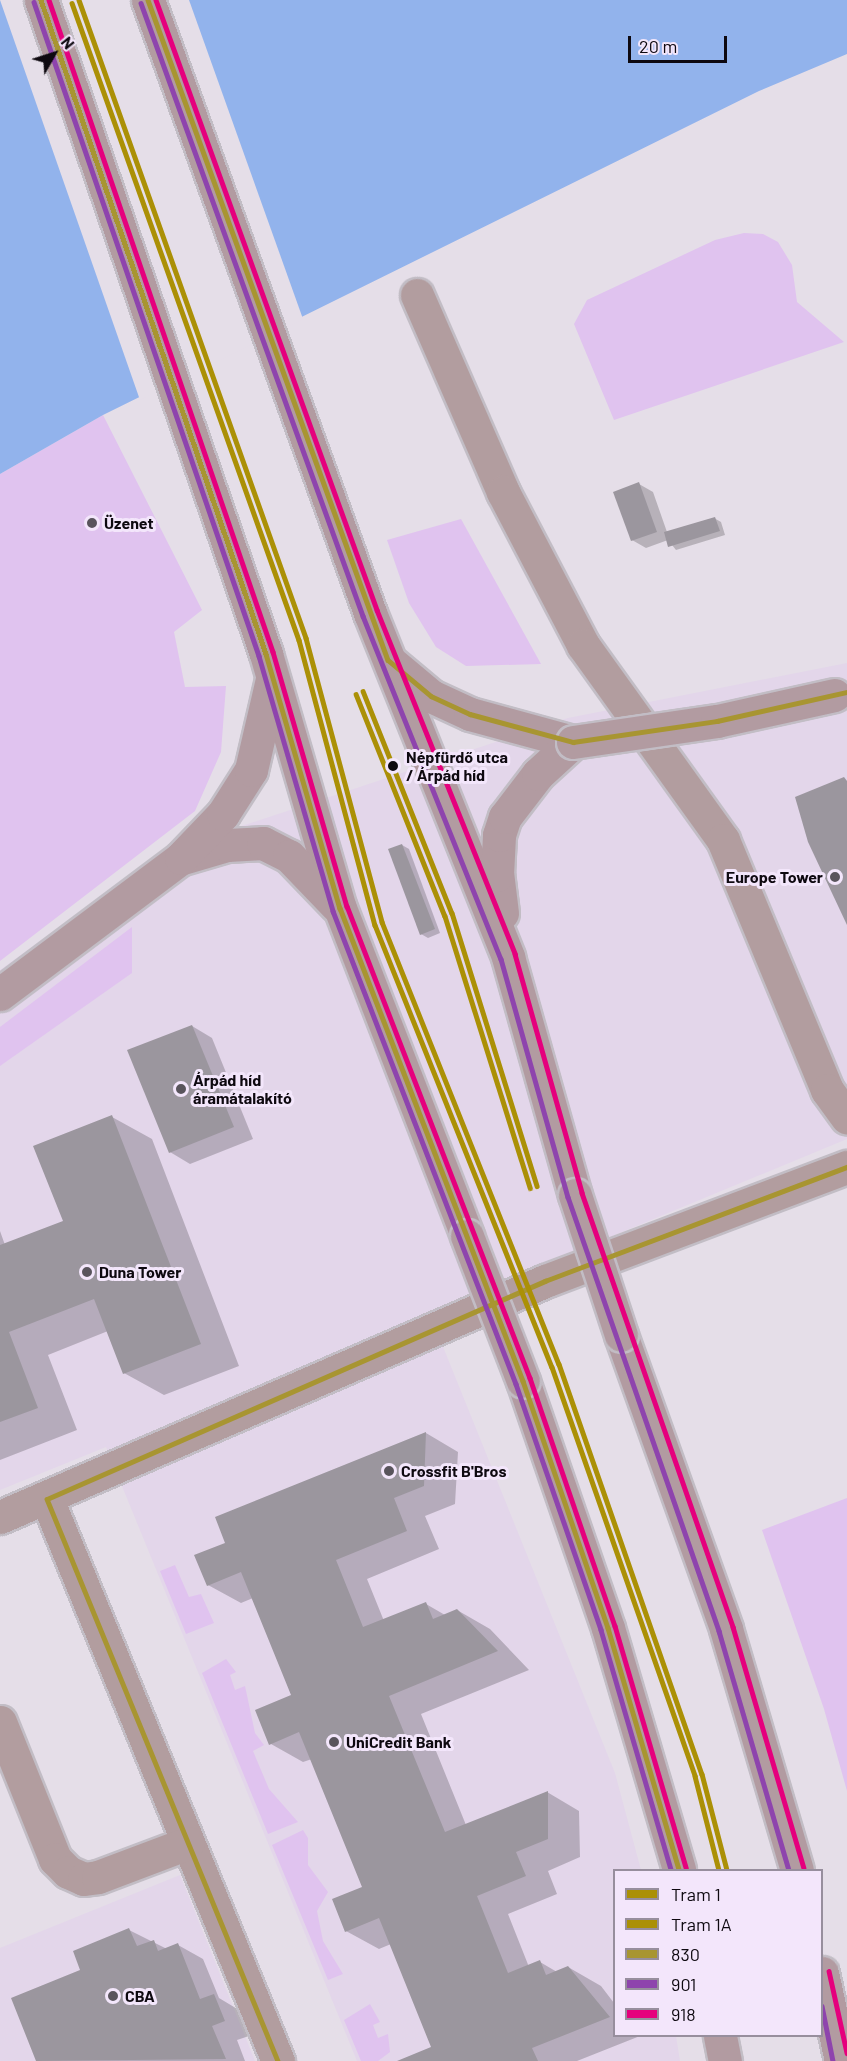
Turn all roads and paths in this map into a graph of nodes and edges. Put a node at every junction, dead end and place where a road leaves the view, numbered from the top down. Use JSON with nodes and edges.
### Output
{"nodes":[{"id":1,"x":41,"y":0,"type":"edge"},
{"id":2,"x":148,"y":0,"type":"edge"},
{"id":3,"x":417,"y":295,"type":"dead end"},
{"id":4,"x":388,"y":660,"type":"junction"},
{"id":5,"x":269,"y":664,"type":"junction"},
{"id":6,"x":840,"y":694,"type":"edge"},
{"id":7,"x":573,"y":742,"type":"junction"},
{"id":8,"x":181,"y":858,"type":"junction"},
{"id":9,"x":340,"y":908,"type":"junction"},
{"id":10,"x":508,"y":957,"type":"junction"},
{"id":11,"x":0,"y":993,"type":"edge"},
{"id":12,"x":847,"y":1118,"type":"edge"},
{"id":13,"x":847,"y":1167,"type":"edge"},
{"id":14,"x":47,"y":1499,"type":"junction"},
{"id":15,"x":0,"y":1517,"type":"edge"},
{"id":16,"x":0,"y":1722,"type":"edge"},
{"id":17,"x":188,"y":1844,"type":"junction"},
{"id":18,"x":680,"y":1869,"type":"edge"},
{"id":19,"x":797,"y":1869,"type":"edge"},
{"id":20,"x":823,"y":1978,"type":"edge"},
{"id":21,"x":720,"y":2037,"type":"edge"},
{"id":22,"x":278,"y":2061,"type":"edge"},
{"id":23,"x":725,"y":2061,"type":"edge"},
{"id":24,"x":841,"y":2061,"type":"edge"}],
"edges":[{"from":1,"to":5,"type":"main road"},
{"from":2,"to":4,"type":"main road"},
{"from":3,"to":12,"type":"street"},
{"from":4,"to":7,"type":"main road"},
{"from":4,"to":10,"type":"main road"},
{"from":5,"to":8,"type":"main road"},
{"from":5,"to":9,"type":"main road"},
{"from":6,"to":7,"type":"main road","bridge":true},
{"from":7,"to":10,"type":"main road"},
{"from":8,"to":9,"type":"main road"},
{"from":8,"to":11,"type":"main road"},
{"from":9,"to":18,"type":"main road","bridge":true},
{"from":10,"to":19,"type":"main road","bridge":true},
{"from":13,"to":14,"type":"street"},
{"from":14,"to":15,"type":"street"},
{"from":14,"to":17,"type":"street"},
{"from":16,"to":17,"type":"street"},
{"from":17,"to":22,"type":"street"},
{"from":20,"to":24,"type":"main road"},
{"from":21,"to":23,"type":"main road"}]}
